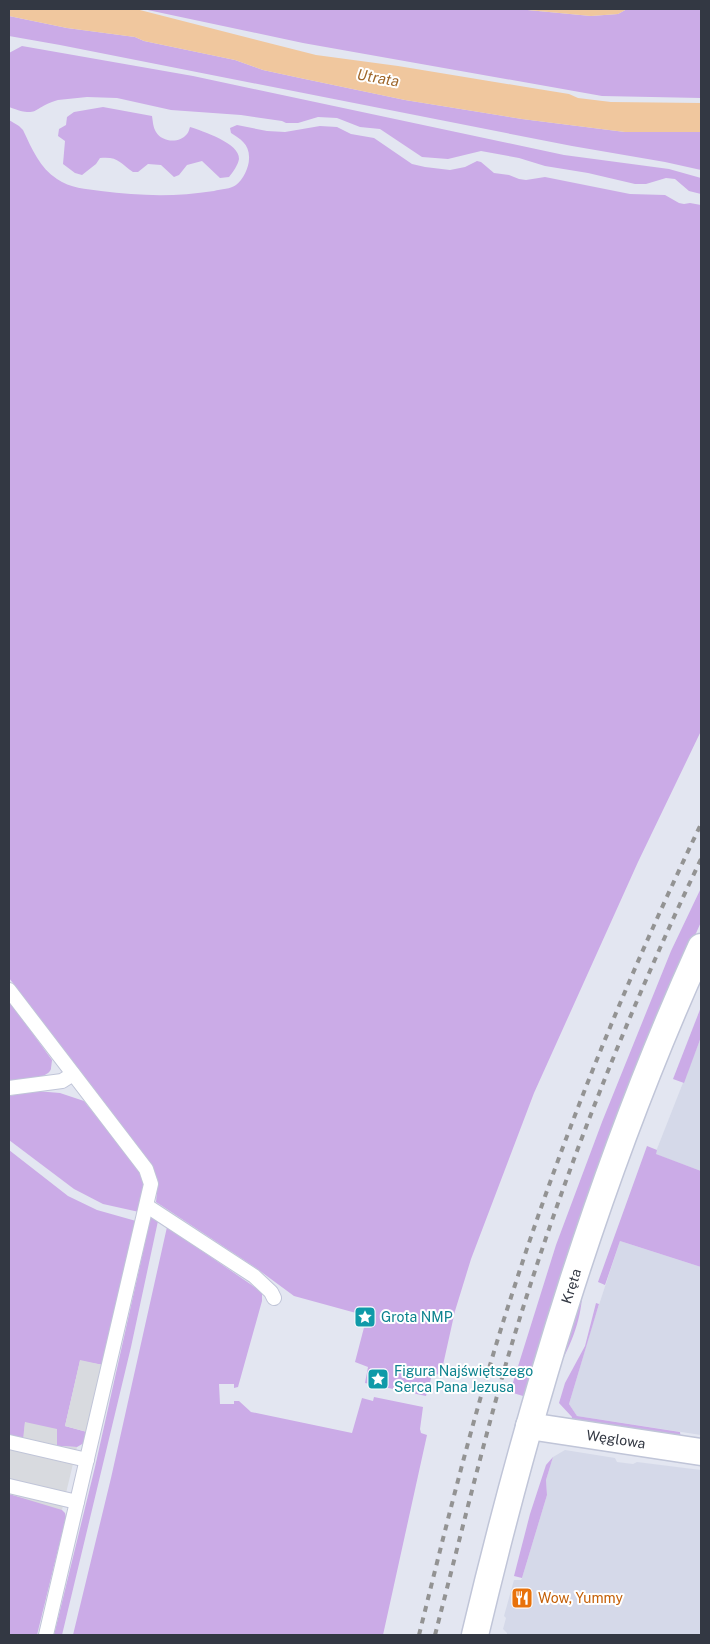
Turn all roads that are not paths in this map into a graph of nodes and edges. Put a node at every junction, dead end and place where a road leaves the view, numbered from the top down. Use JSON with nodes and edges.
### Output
{"nodes":[{"id":1,"x":701,"y":946,"type":"edge"},
{"id":2,"x":9,"y":990,"type":"edge"},
{"id":3,"x":73,"y":1074,"type":"junction"},
{"id":4,"x":9,"y":1088,"type":"edge"},
{"id":5,"x":147,"y":1206,"type":"junction"},
{"id":6,"x":274,"y":1298,"type":"dead end"},
{"id":7,"x":529,"y":1426,"type":"junction"},
{"id":8,"x":9,"y":1442,"type":"edge"},
{"id":9,"x":701,"y":1452,"type":"edge"},
{"id":10,"x":87,"y":1460,"type":"junction"},
{"id":11,"x":9,"y":1486,"type":"edge"},
{"id":12,"x":77,"y":1502,"type":"junction"},
{"id":13,"x":46,"y":1635,"type":"edge"},
{"id":14,"x":475,"y":1635,"type":"edge"}],
"edges":[{"from":1,"to":7,"type":"street","name":"Kręta"},
{"from":2,"to":3,"type":"lane"},
{"from":3,"to":4,"type":"lane"},
{"from":3,"to":5,"type":"lane"},
{"from":5,"to":6,"type":"lane"},
{"from":5,"to":10,"type":"lane"},
{"from":7,"to":9,"type":"street","name":"Węglowa"},
{"from":7,"to":14,"type":"street","name":"Kręta"},
{"from":8,"to":10,"type":"lane"},
{"from":10,"to":12,"type":"lane"},
{"from":11,"to":12,"type":"lane"},
{"from":12,"to":13,"type":"lane"}]}
